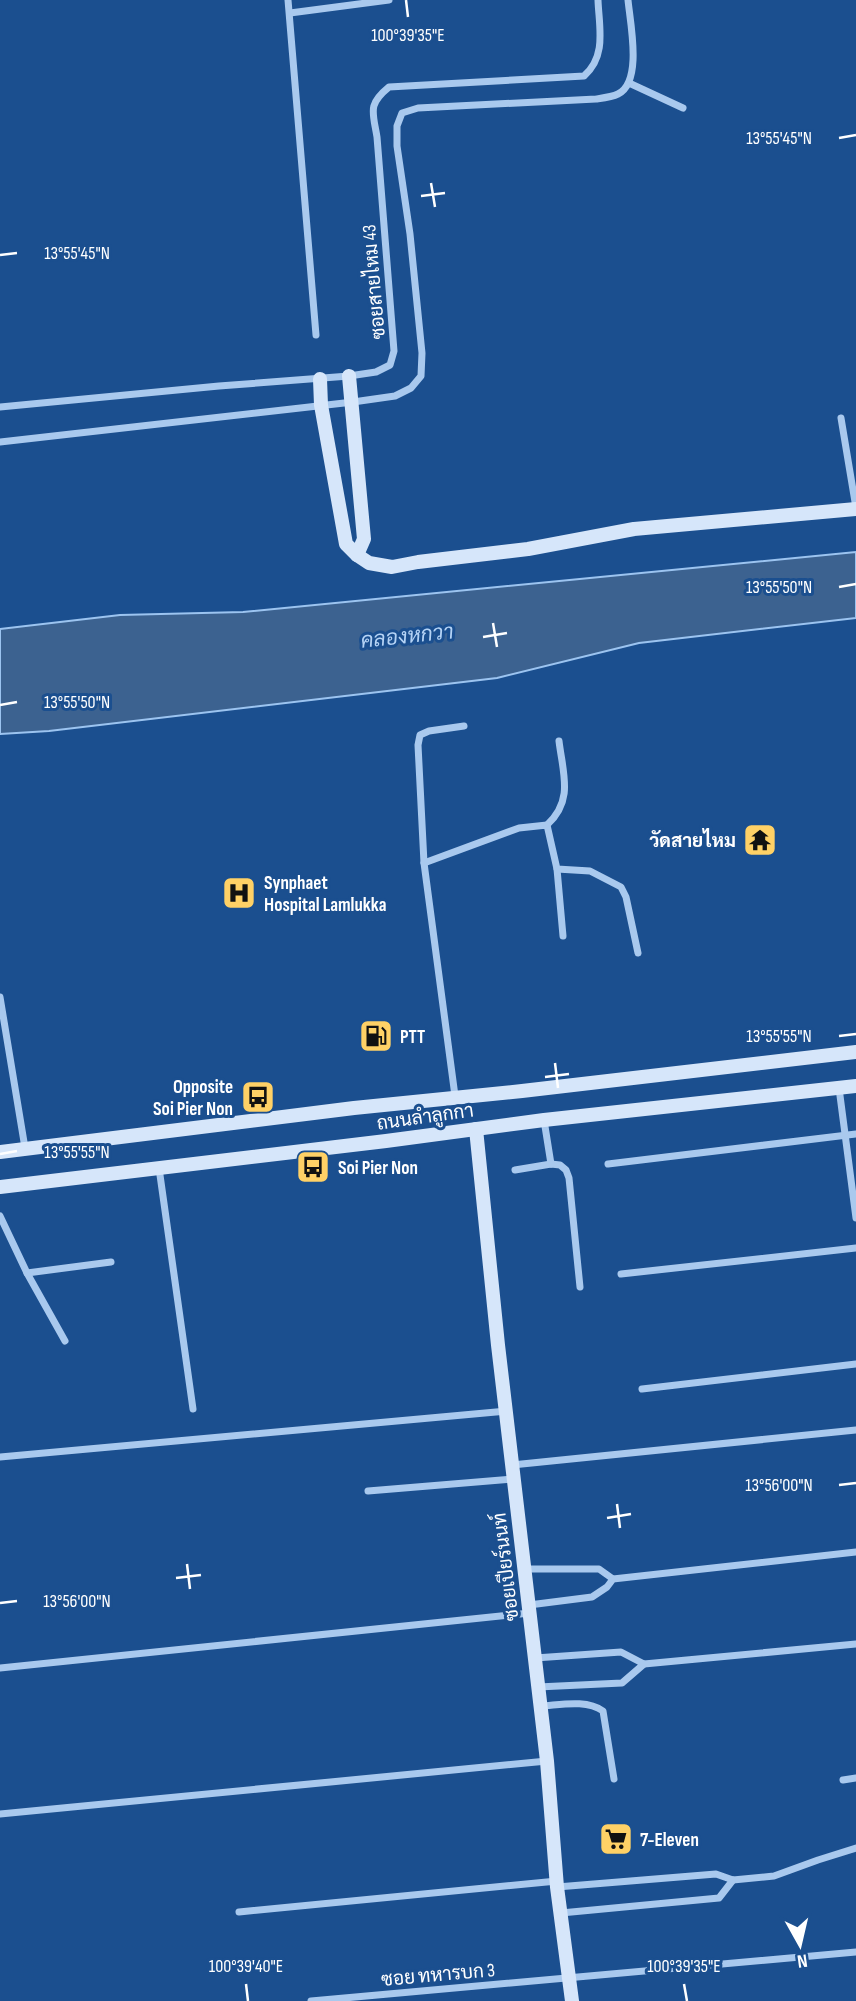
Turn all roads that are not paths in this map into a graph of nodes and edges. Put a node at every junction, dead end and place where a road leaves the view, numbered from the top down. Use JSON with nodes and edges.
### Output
{"nodes":[{"id":1,"x":288,"y":0,"type":"edge"},
{"id":2,"x":390,"y":0,"type":"edge"},
{"id":3,"x":598,"y":0,"type":"edge"},
{"id":4,"x":628,"y":0,"type":"edge"},
{"id":5,"x":290,"y":13,"type":"junction"},
{"id":6,"x":629,"y":83,"type":"junction"},
{"id":7,"x":683,"y":108,"type":"dead end"},
{"id":8,"x":316,"y":335,"type":"dead end"},
{"id":9,"x":349,"y":376,"type":"junction"},
{"id":10,"x":320,"y":379,"type":"junction"},
{"id":11,"x":353,"y":402,"type":"junction"},
{"id":12,"x":321,"y":405,"type":"junction"},
{"id":13,"x":0,"y":407,"type":"edge"},
{"id":14,"x":841,"y":418,"type":"dead end"},
{"id":15,"x":0,"y":442,"type":"edge"},
{"id":16,"x":856,"y":508,"type":"edge"},
{"id":17,"x":357,"y":555,"type":"junction"},
{"id":18,"x":464,"y":726,"type":"dead end"},
{"id":19,"x":559,"y":741,"type":"dead end"},
{"id":20,"x":547,"y":825,"type":"junction"},
{"id":21,"x":424,"y":863,"type":"junction"},
{"id":22,"x":557,"y":869,"type":"junction"},
{"id":23,"x":563,"y":936,"type":"dead end"},
{"id":24,"x":638,"y":953,"type":"dead end"},
{"id":25,"x":0,"y":997,"type":"edge"},
{"id":26,"x":856,"y":1052,"type":"edge"},
{"id":27,"x":856,"y":1086,"type":"edge"},
{"id":28,"x":839,"y":1088,"type":"junction"},
{"id":29,"x":456,"y":1096,"type":"junction"},
{"id":30,"x":544,"y":1119,"type":"junction"},
{"id":31,"x":476,"y":1129,"type":"junction"},
{"id":32,"x":856,"y":1134,"type":"edge"},
{"id":33,"x":846,"y":1135,"type":"junction"},
{"id":34,"x":25,"y":1149,"type":"junction"},
{"id":35,"x":0,"y":1152,"type":"edge"},
{"id":36,"x":551,"y":1164,"type":"junction"},
{"id":37,"x":608,"y":1164,"type":"dead end"},
{"id":38,"x":159,"y":1167,"type":"junction"},
{"id":39,"x":515,"y":1170,"type":"dead end"},
{"id":40,"x":0,"y":1187,"type":"edge"},
{"id":41,"x":0,"y":1216,"type":"edge"},
{"id":42,"x":856,"y":1218,"type":"edge"},
{"id":43,"x":856,"y":1248,"type":"edge"},
{"id":44,"x":111,"y":1262,"type":"dead end"},
{"id":45,"x":27,"y":1273,"type":"junction"},
{"id":46,"x":621,"y":1274,"type":"dead end"},
{"id":47,"x":580,"y":1287,"type":"dead end"},
{"id":48,"x":65,"y":1341,"type":"dead end"},
{"id":49,"x":856,"y":1364,"type":"edge"},
{"id":50,"x":642,"y":1390,"type":"dead end"},
{"id":51,"x":193,"y":1409,"type":"dead end"},
{"id":52,"x":507,"y":1411,"type":"junction"},
{"id":53,"x":856,"y":1430,"type":"edge"},
{"id":54,"x":0,"y":1457,"type":"edge"},
{"id":55,"x":513,"y":1472,"type":"junction"},
{"id":56,"x":368,"y":1491,"type":"dead end"},
{"id":57,"x":856,"y":1552,"type":"edge"},
{"id":58,"x":524,"y":1569,"type":"junction"},
{"id":59,"x":613,"y":1579,"type":"junction"},
{"id":60,"x":530,"y":1609,"type":"junction"},
{"id":61,"x":856,"y":1644,"type":"edge"},
{"id":62,"x":535,"y":1658,"type":"junction"},
{"id":63,"x":644,"y":1664,"type":"junction"},
{"id":64,"x":0,"y":1668,"type":"edge"},
{"id":65,"x":538,"y":1687,"type":"junction"},
{"id":66,"x":540,"y":1707,"type":"junction"},
{"id":67,"x":547,"y":1760,"type":"junction"},
{"id":68,"x":856,"y":1778,"type":"edge"},
{"id":69,"x":614,"y":1779,"type":"dead end"},
{"id":70,"x":843,"y":1780,"type":"dead end"},
{"id":71,"x":0,"y":1814,"type":"edge"},
{"id":72,"x":856,"y":1848,"type":"edge"},
{"id":73,"x":733,"y":1880,"type":"junction"},
{"id":74,"x":557,"y":1884,"type":"junction"},
{"id":75,"x":239,"y":1912,"type":"dead end"},
{"id":76,"x":561,"y":1913,"type":"junction"},
{"id":77,"x":856,"y":1951,"type":"edge"},
{"id":78,"x":569,"y":1978,"type":"junction"},
{"id":79,"x":311,"y":2001,"type":"edge"},
{"id":80,"x":572,"y":2001,"type":"edge"}],
"edges":[{"from":1,"to":5,"type":"street"},
{"from":2,"to":5,"type":"street"},
{"from":3,"to":9,"type":"street","name":"ซอยสายไหม 43"},
{"from":4,"to":6,"type":"street"},
{"from":5,"to":8,"type":"street"},
{"from":6,"to":7,"type":"street"},
{"from":6,"to":11,"type":"street"},
{"from":9,"to":10,"type":"street","name":"ซอยสายไหม 43"},
{"from":9,"to":11,"type":"street"},
{"from":10,"to":12,"type":"street"},
{"from":10,"to":13,"type":"street","name":"ซอยสายไหม 43"},
{"from":11,"to":12,"type":"street"},
{"from":11,"to":17,"type":"street"},
{"from":12,"to":15,"type":"street"},
{"from":12,"to":17,"type":"street"},
{"from":14,"to":16,"type":"street"},
{"from":16,"to":17,"type":"street"},
{"from":18,"to":21,"type":"street"},
{"from":19,"to":20,"type":"street"},
{"from":20,"to":21,"type":"street"},
{"from":20,"to":22,"type":"street"},
{"from":21,"to":29,"type":"street"},
{"from":22,"to":23,"type":"street"},
{"from":22,"to":24,"type":"street"},
{"from":25,"to":34,"type":"street"},
{"from":26,"to":29,"type":"street","name":"ถนนลำลูกกา"},
{"from":27,"to":28,"type":"street","name":"ถนนลำลูกกา"},
{"from":28,"to":30,"type":"street","name":"ถนนลำลูกกา"},
{"from":28,"to":33,"type":"street"},
{"from":29,"to":34,"type":"street","name":"ถนนลำลูกกา"},
{"from":30,"to":31,"type":"street","name":"ถนนลำลูกกา"},
{"from":30,"to":36,"type":"street"},
{"from":31,"to":38,"type":"street","name":"ถนนลำลูกกา"},
{"from":31,"to":52,"type":"street","name":"ซอยเปียร์นนท์"},
{"from":32,"to":33,"type":"street"},
{"from":33,"to":37,"type":"street"},
{"from":33,"to":42,"type":"street"},
{"from":34,"to":35,"type":"street","name":"ถนนลำลูกกา"},
{"from":36,"to":39,"type":"street"},
{"from":36,"to":47,"type":"street"},
{"from":38,"to":40,"type":"street","name":"ถนนลำลูกกา"},
{"from":38,"to":51,"type":"street"},
{"from":41,"to":45,"type":"street"},
{"from":43,"to":46,"type":"street"},
{"from":44,"to":45,"type":"street"},
{"from":45,"to":48,"type":"street"},
{"from":49,"to":50,"type":"street"},
{"from":52,"to":54,"type":"street"},
{"from":52,"to":55,"type":"street","name":"ซอยเปียร์นนท์"},
{"from":53,"to":55,"type":"street"},
{"from":55,"to":56,"type":"street"},
{"from":55,"to":58,"type":"street","name":"ซอยเปียร์นนท์"},
{"from":57,"to":59,"type":"street"},
{"from":58,"to":59,"type":"street"},
{"from":58,"to":60,"type":"street","name":"ซอยเปียร์นนท์"},
{"from":59,"to":60,"type":"street"},
{"from":60,"to":62,"type":"street","name":"ซอยเปียร์นนท์"},
{"from":60,"to":64,"type":"street"},
{"from":61,"to":63,"type":"street"},
{"from":62,"to":63,"type":"street"},
{"from":62,"to":65,"type":"street","name":"ซอยเปียร์นนท์"},
{"from":63,"to":65,"type":"street"},
{"from":65,"to":66,"type":"street","name":"ซอยเปียร์นนท์"},
{"from":66,"to":67,"type":"street","name":"ซอยเปียร์นนท์"},
{"from":66,"to":69,"type":"street"},
{"from":67,"to":71,"type":"street"},
{"from":67,"to":74,"type":"street","name":"ซอยเปียร์นนท์"},
{"from":68,"to":70,"type":"street"},
{"from":72,"to":73,"type":"street"},
{"from":73,"to":74,"type":"street"},
{"from":73,"to":76,"type":"street"},
{"from":74,"to":75,"type":"street"},
{"from":74,"to":76,"type":"street","name":"ซอยเปียร์นนท์"},
{"from":76,"to":78,"type":"street","name":"ซอยเปียร์นนท์"},
{"from":77,"to":78,"type":"street","name":"ซอย ทหารบก 3"},
{"from":78,"to":79,"type":"street","name":"ซอย ทหารบก 3"},
{"from":78,"to":80,"type":"street","name":"ซอยเปียร์นนท์"}]}
